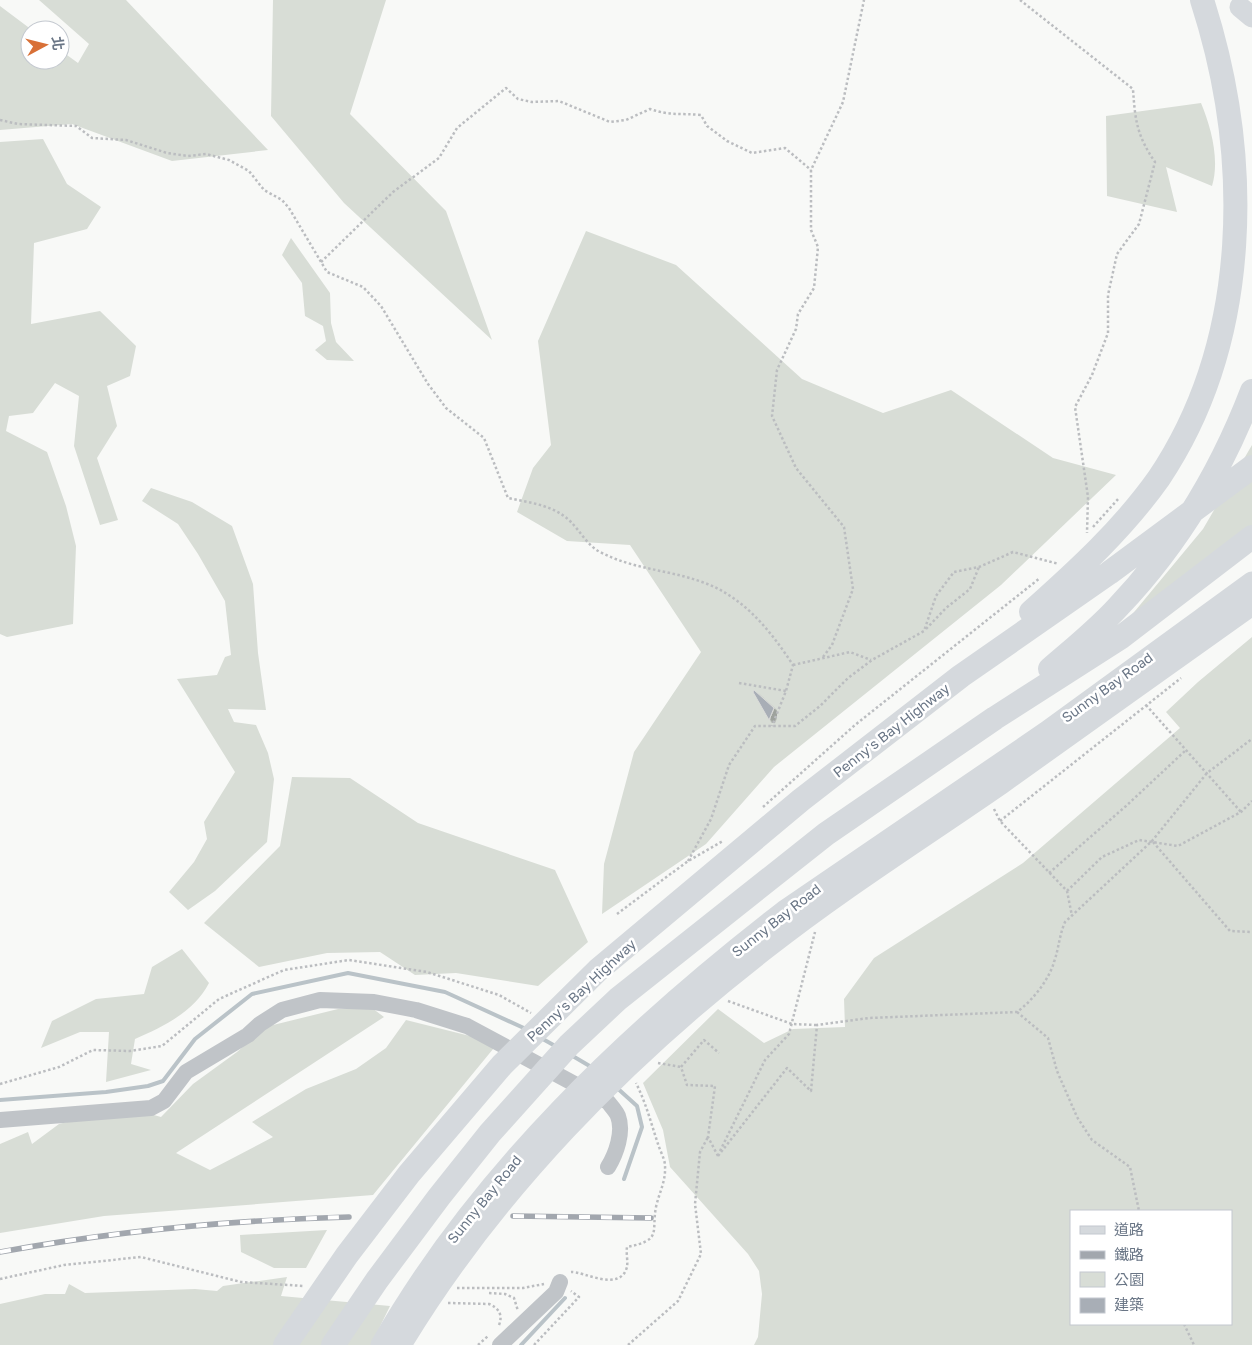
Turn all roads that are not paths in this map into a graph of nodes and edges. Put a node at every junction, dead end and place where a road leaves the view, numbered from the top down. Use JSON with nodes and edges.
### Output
{"nodes":[{"id":1,"x":1202,"y":0,"type":"edge"},
{"id":2,"x":1252,"y":391,"type":"edge"},
{"id":3,"x":1252,"y":467,"type":"edge"},
{"id":4,"x":1252,"y":537,"type":"edge"},
{"id":5,"x":1252,"y":582,"type":"edge"},
{"id":6,"x":1252,"y":605,"type":"edge"},
{"id":7,"x":961,"y":676,"type":"junction"},
{"id":8,"x":995,"y":718,"type":"junction"},
{"id":9,"x":680,"y":1009,"type":"junction"},
{"id":10,"x":0,"y":1120,"type":"edge"},
{"id":11,"x":608,"y":1167,"type":"dead end"},
{"id":12,"x":560,"y":1282,"type":"dead end"},
{"id":13,"x":407,"y":1318,"type":"junction"},
{"id":14,"x":496,"y":1339,"type":"edge"},
{"id":15,"x":284,"y":1345,"type":"edge"},
{"id":16,"x":333,"y":1345,"type":"edge"},
{"id":17,"x":381,"y":1345,"type":"edge"},
{"id":18,"x":401,"y":1345,"type":"edge"}],
"edges":[{"from":1,"to":7,"type":"highway"},
{"from":2,"to":8,"type":"highway"},
{"from":3,"to":7,"type":"highway"},
{"from":4,"to":8,"type":"highway"},
{"from":5,"to":9,"type":"main road","name":"Sunny Bay Road"},
{"from":6,"to":9,"type":"main road","name":"Sunny Bay Road"},
{"from":7,"to":15,"type":"highway","name":"Penny's Bay Highway"},
{"from":8,"to":16,"type":"highway"},
{"from":9,"to":13,"type":"main road","name":"Sunny Bay Road"},
{"from":10,"to":11,"type":"lane"},
{"from":12,"to":14,"type":"lane"},
{"from":13,"to":17,"type":"main road","name":"Sunny Bay Road"},
{"from":13,"to":18,"type":"main road","name":"Sunny Bay Road"}]}
